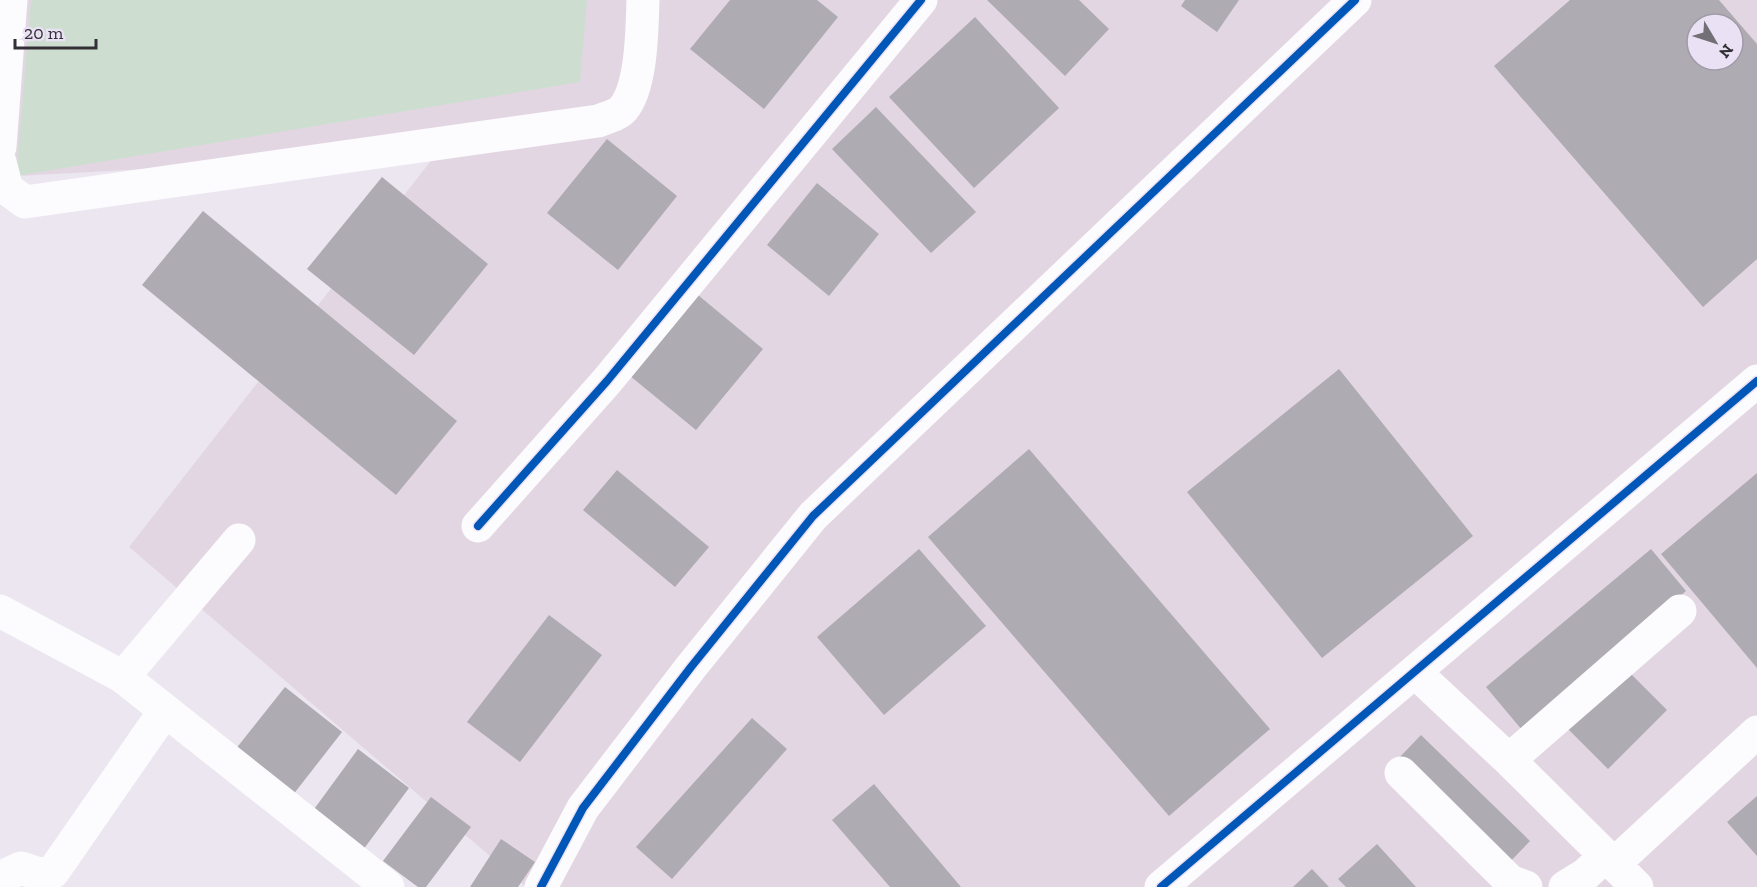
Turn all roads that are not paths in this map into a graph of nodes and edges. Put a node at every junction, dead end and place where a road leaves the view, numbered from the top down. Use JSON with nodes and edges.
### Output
{"nodes":[{"id":1,"x":10,"y":0,"type":"edge"},
{"id":2,"x":643,"y":0,"type":"edge"},
{"id":3,"x":921,"y":0,"type":"edge"},
{"id":4,"x":1355,"y":0,"type":"edge"},
{"id":5,"x":0,"y":147,"type":"edge"},
{"id":6,"x":0,"y":162,"type":"edge"},
{"id":7,"x":1757,"y":381,"type":"edge"},
{"id":8,"x":478,"y":526,"type":"dead end"},
{"id":9,"x":239,"y":540,"type":"dead end"},
{"id":10,"x":0,"y":610,"type":"edge"},
{"id":11,"x":1680,"y":611,"type":"dead end"},
{"id":12,"x":1416,"y":673,"type":"junction"},
{"id":13,"x":123,"y":677,"type":"junction"},
{"id":14,"x":164,"y":712,"type":"junction"},
{"id":15,"x":1757,"y":732,"type":"edge"},
{"id":16,"x":1509,"y":760,"type":"junction"},
{"id":17,"x":1401,"y":772,"type":"dead end"},
{"id":18,"x":1610,"y":860,"type":"junction"},
{"id":19,"x":0,"y":885,"type":"edge"},
{"id":20,"x":388,"y":887,"type":"edge"},
{"id":21,"x":541,"y":887,"type":"edge"},
{"id":22,"x":1161,"y":887,"type":"edge"},
{"id":23,"x":1526,"y":887,"type":"edge"},
{"id":24,"x":1565,"y":887,"type":"edge"},
{"id":25,"x":1637,"y":887,"type":"edge"}],
"edges":[{"from":1,"to":5,"type":"street"},
{"from":2,"to":6,"type":"street"},
{"from":3,"to":8,"type":"street"},
{"from":4,"to":21,"type":"street"},
{"from":7,"to":12,"type":"street"},
{"from":9,"to":13,"type":"street"},
{"from":10,"to":13,"type":"street"},
{"from":11,"to":16,"type":"street"},
{"from":12,"to":16,"type":"street"},
{"from":12,"to":22,"type":"street"},
{"from":13,"to":14,"type":"street"},
{"from":14,"to":19,"type":"street"},
{"from":14,"to":20,"type":"street"},
{"from":15,"to":18,"type":"street"},
{"from":16,"to":18,"type":"street"},
{"from":17,"to":23,"type":"street"},
{"from":18,"to":24,"type":"street"},
{"from":18,"to":25,"type":"street"}]}
